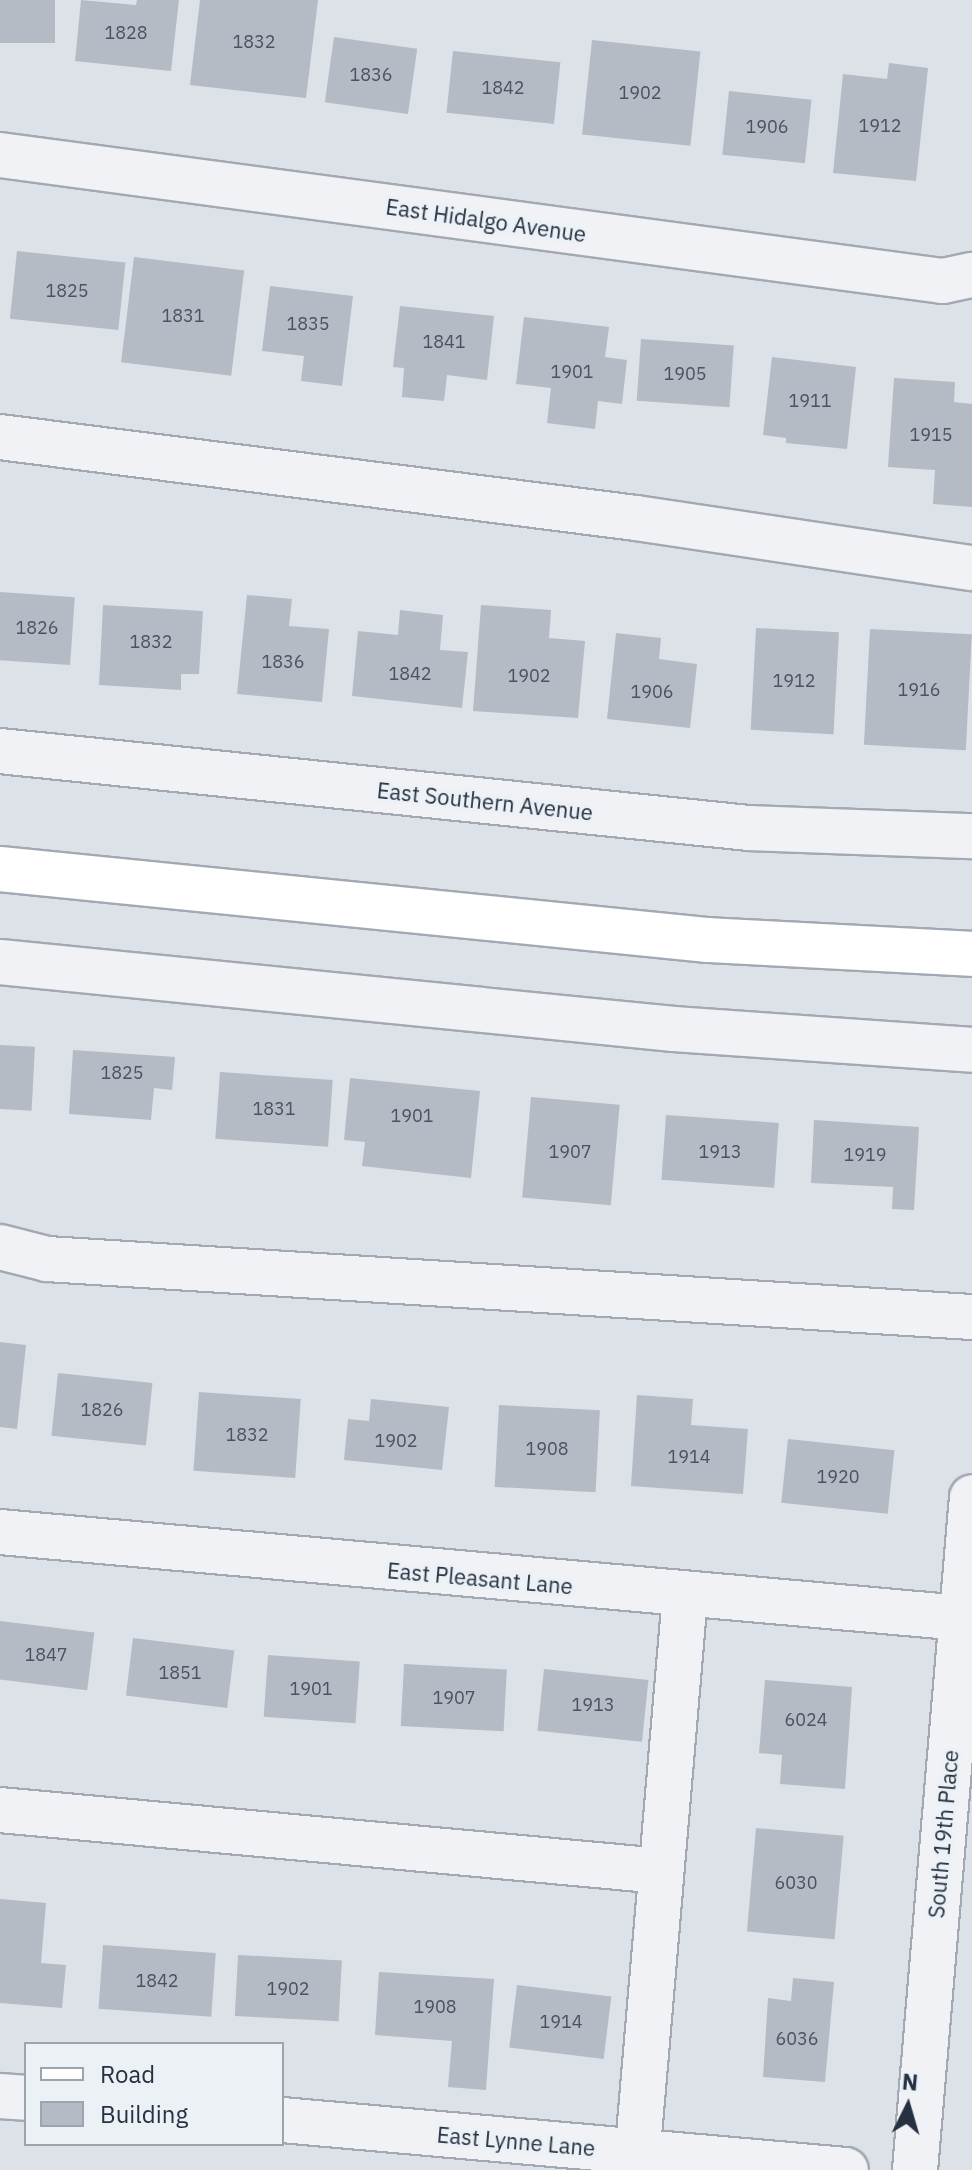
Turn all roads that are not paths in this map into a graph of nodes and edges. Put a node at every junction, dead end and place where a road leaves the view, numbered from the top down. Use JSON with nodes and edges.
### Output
{"nodes":[{"id":1,"x":0,"y":155,"type":"edge"},
{"id":2,"x":972,"y":275,"type":"edge"},
{"id":3,"x":0,"y":437,"type":"edge"},
{"id":4,"x":972,"y":568,"type":"edge"},
{"id":5,"x":0,"y":751,"type":"edge"},
{"id":6,"x":972,"y":836,"type":"edge"},
{"id":7,"x":0,"y":869,"type":"edge"},
{"id":8,"x":972,"y":954,"type":"edge"},
{"id":9,"x":0,"y":962,"type":"edge"},
{"id":10,"x":972,"y":1050,"type":"edge"},
{"id":11,"x":0,"y":1247,"type":"edge"},
{"id":12,"x":972,"y":1317,"type":"edge"},
{"id":13,"x":972,"y":1497,"type":"edge"},
{"id":14,"x":0,"y":1532,"type":"edge"},
{"id":15,"x":685,"y":1596,"type":"junction"},
{"id":16,"x":961,"y":1618,"type":"junction"},
{"id":17,"x":0,"y":1810,"type":"edge"},
{"id":18,"x":661,"y":1871,"type":"junction"},
{"id":19,"x":0,"y":2096,"type":"edge"},
{"id":20,"x":24,"y":2098,"type":"edge"},
{"id":21,"x":284,"y":2120,"type":"edge"},
{"id":22,"x":637,"y":2160,"type":"edge"},
{"id":23,"x":846,"y":2170,"type":"edge"},
{"id":24,"x":915,"y":2170,"type":"edge"}],
"edges":[{"from":1,"to":2,"type":"street","name":"East Hidalgo Avenue"},
{"from":3,"to":4,"type":"street"},
{"from":5,"to":6,"type":"street","name":"East Southern Avenue"},
{"from":7,"to":8,"type":"main road"},
{"from":9,"to":10,"type":"street"},
{"from":11,"to":12,"type":"street"},
{"from":13,"to":16,"type":"street","name":"South 19th Place"},
{"from":14,"to":15,"type":"street","name":"East Pleasant Lane"},
{"from":15,"to":16,"type":"street","name":"East Pleasant Lane"},
{"from":15,"to":18,"type":"street"},
{"from":16,"to":24,"type":"street","name":"South 19th Place"},
{"from":17,"to":18,"type":"street"},
{"from":18,"to":22,"type":"street"},
{"from":19,"to":20,"type":"street"},
{"from":21,"to":22,"type":"street","name":"East Lynne Lane"},
{"from":22,"to":23,"type":"street","name":"East Lynne Lane"}]}
